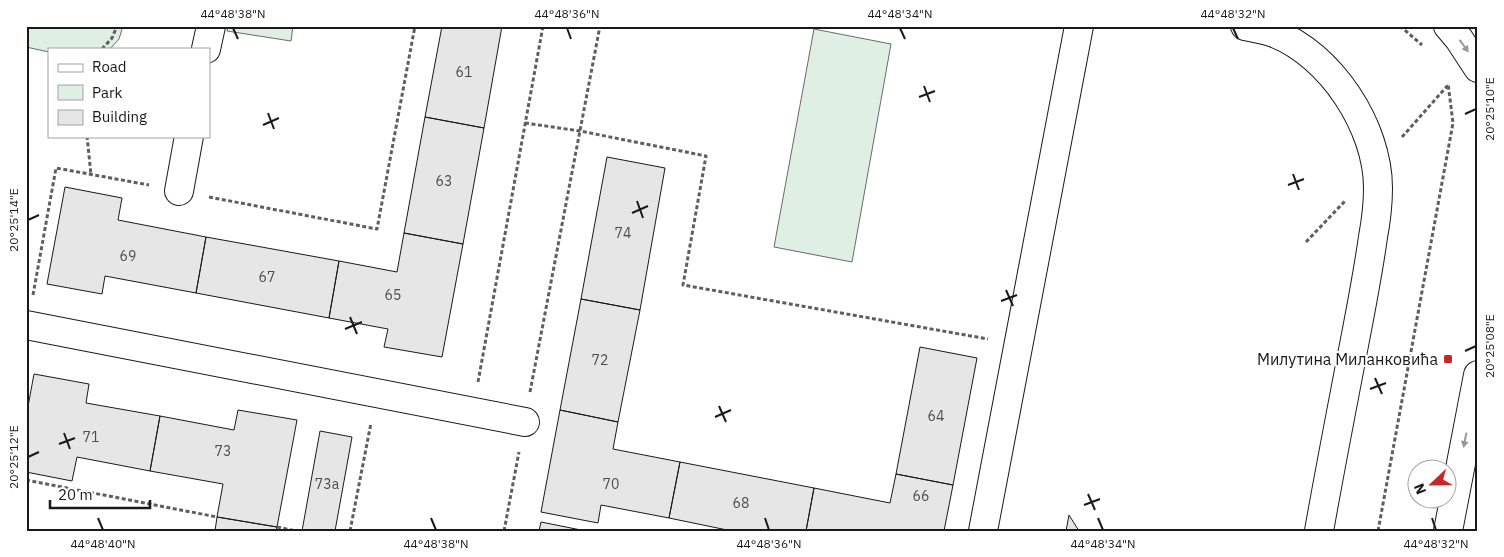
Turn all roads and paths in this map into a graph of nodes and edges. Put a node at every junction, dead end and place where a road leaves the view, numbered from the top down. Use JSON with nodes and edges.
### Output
{"nodes":[{"id":1,"x":117,"y":26,"type":"edge"},
{"id":2,"x":211,"y":26,"type":"edge"},
{"id":3,"x":415,"y":26,"type":"edge"},
{"id":4,"x":543,"y":26,"type":"edge"},
{"id":5,"x":600,"y":26,"type":"edge"},
{"id":6,"x":1079,"y":26,"type":"edge"},
{"id":7,"x":1244,"y":26,"type":"edge"},
{"id":8,"x":1400,"y":26,"type":"edge"},
{"id":9,"x":1448,"y":26,"type":"edge"},
{"id":10,"x":103,"y":48,"type":"edge"},
{"id":11,"x":206,"y":48,"type":"edge"},
{"id":12,"x":1425,"y":48,"type":"dead end"},
{"id":13,"x":1478,"y":68,"type":"edge"},
{"id":14,"x":1444,"y":76,"type":"dead end"},
{"id":15,"x":525,"y":123,"type":"junction"},
{"id":16,"x":580,"y":132,"type":"junction"},
{"id":17,"x":87,"y":138,"type":"edge"},
{"id":18,"x":190,"y":138,"type":"edge"},
{"id":19,"x":91,"y":175,"type":"junction"},
{"id":20,"x":179,"y":191,"type":"junction"},
{"id":21,"x":27,"y":326,"type":"edge"},
{"id":22,"x":1019,"y":345,"type":"junction"},
{"id":23,"x":1478,"y":375,"type":"edge"},
{"id":24,"x":376,"y":394,"type":"junction"},
{"id":25,"x":473,"y":412,"type":"junction"},
{"id":26,"x":525,"y":422,"type":"junction"},
{"id":27,"x":26,"y":480,"type":"edge"},
{"id":28,"x":217,"y":517,"type":"dead end"},
{"id":29,"x":277,"y":527,"type":"dead end"},
{"id":30,"x":296,"y":531,"type":"edge"},
{"id":31,"x":350,"y":531,"type":"edge"},
{"id":32,"x":504,"y":531,"type":"edge"},
{"id":33,"x":983,"y":531,"type":"edge"},
{"id":34,"x":1319,"y":531,"type":"edge"},
{"id":35,"x":1378,"y":531,"type":"edge"},
{"id":36,"x":1448,"y":531,"type":"edge"}],
"edges":[{"from":1,"to":10,"type":"path"},
{"from":2,"to":11,"type":"street"},
{"from":3,"to":20,"type":"path"},
{"from":4,"to":15,"type":"path"},
{"from":5,"to":16,"type":"path"},
{"from":6,"to":22,"type":"street"},
{"from":7,"to":34,"type":"street"},
{"from":8,"to":12,"type":"path"},
{"from":9,"to":13,"type":"street","one_way":true},
{"from":14,"to":35,"type":"path"},
{"from":15,"to":16,"type":"path"},
{"from":15,"to":25,"type":"path"},
{"from":16,"to":22,"type":"path"},
{"from":16,"to":26,"type":"path"},
{"from":17,"to":19,"type":"path"},
{"from":18,"to":20,"type":"street"},
{"from":19,"to":20,"type":"path"},
{"from":19,"to":21,"type":"path"},
{"from":21,"to":24,"type":"street"},
{"from":22,"to":33,"type":"street"},
{"from":23,"to":36,"type":"street","one_way":true},
{"from":24,"to":25,"type":"street"},
{"from":24,"to":31,"type":"path"},
{"from":25,"to":26,"type":"street"},
{"from":26,"to":32,"type":"path"},
{"from":27,"to":28,"type":"path"},
{"from":29,"to":30,"type":"path"}]}
